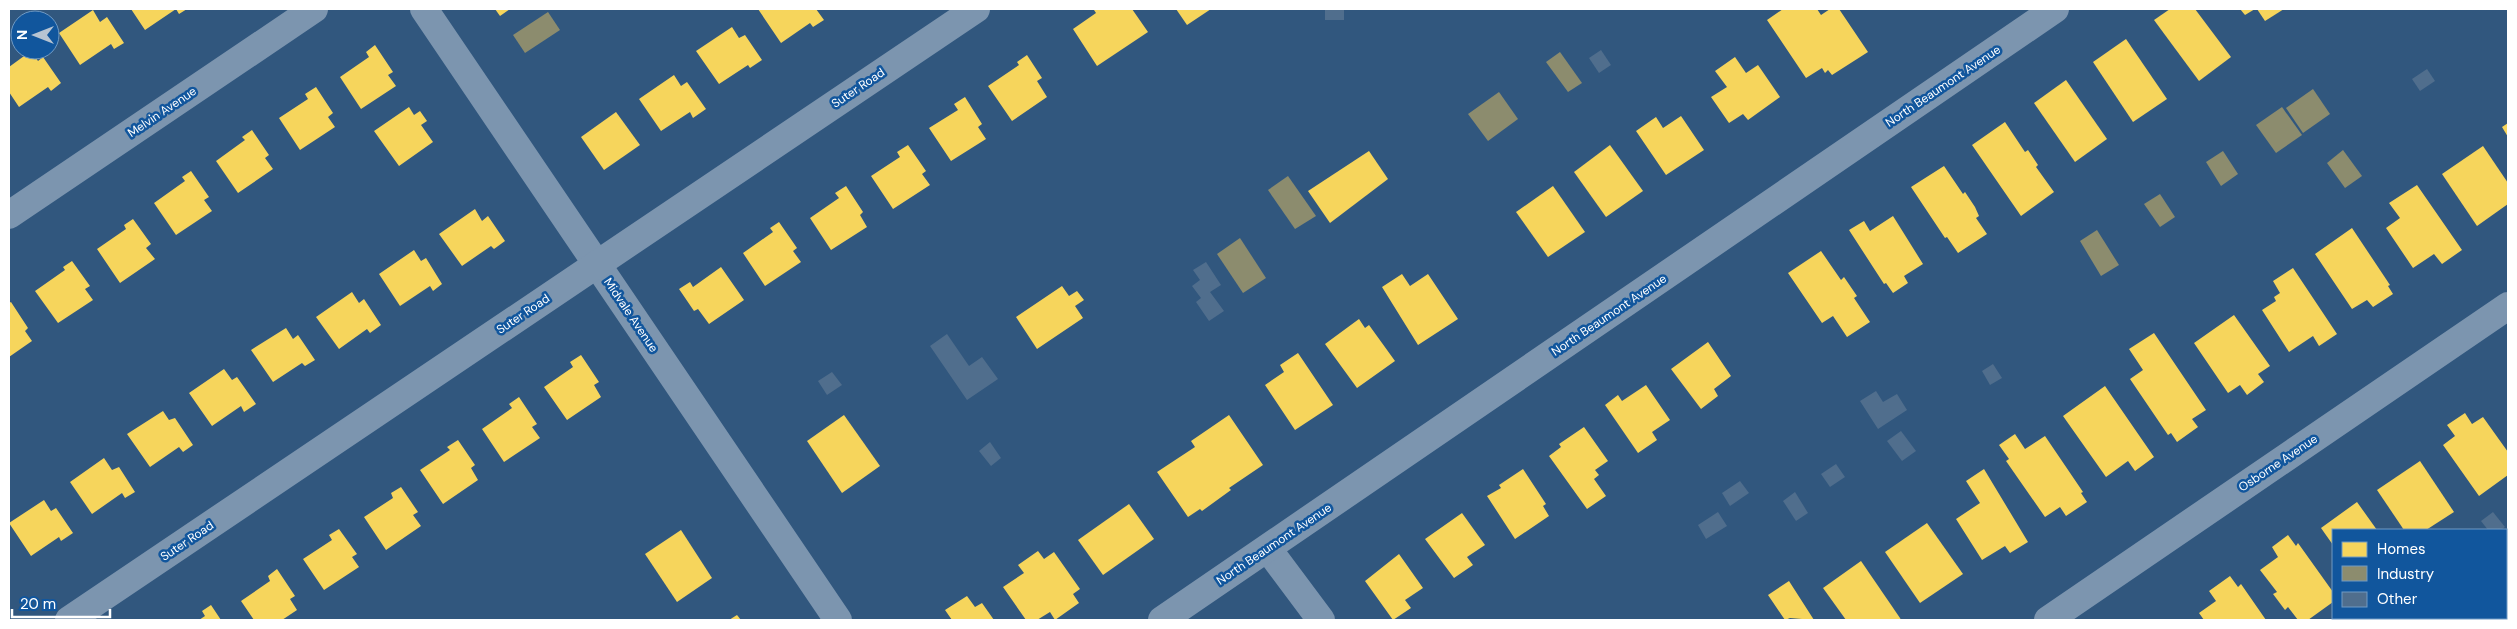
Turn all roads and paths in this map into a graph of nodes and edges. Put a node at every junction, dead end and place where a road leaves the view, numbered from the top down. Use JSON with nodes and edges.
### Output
{"nodes":[{"id":1,"x":314,"y":9,"type":"edge"},
{"id":2,"x":424,"y":9,"type":"edge"},
{"id":3,"x":976,"y":9,"type":"edge"},
{"id":4,"x":2055,"y":9,"type":"edge"},
{"id":5,"x":9,"y":215,"type":"edge"},
{"id":6,"x":597,"y":264,"type":"junction"},
{"id":7,"x":2508,"y":306,"type":"edge"},
{"id":8,"x":1268,"y":548,"type":"junction"},
{"id":9,"x":69,"y":620,"type":"edge"},
{"id":10,"x":838,"y":620,"type":"edge"},
{"id":11,"x":1162,"y":620,"type":"edge"},
{"id":12,"x":1321,"y":620,"type":"edge"},
{"id":13,"x":2048,"y":620,"type":"edge"}],
"edges":[{"from":1,"to":5,"type":"street","name":"Melvin Avenue"},
{"from":2,"to":6,"type":"street","name":"Midvale Avenue"},
{"from":3,"to":6,"type":"street","name":"Suter Road"},
{"from":4,"to":8,"type":"street","name":"North Beaumont Avenue"},
{"from":6,"to":9,"type":"street","name":"Suter Road"},
{"from":6,"to":10,"type":"street","name":"Midvale Avenue"},
{"from":7,"to":13,"type":"street","name":"Osborne Avenue"},
{"from":8,"to":11,"type":"street","name":"North Beaumont Avenue"},
{"from":8,"to":12,"type":"street"}]}
